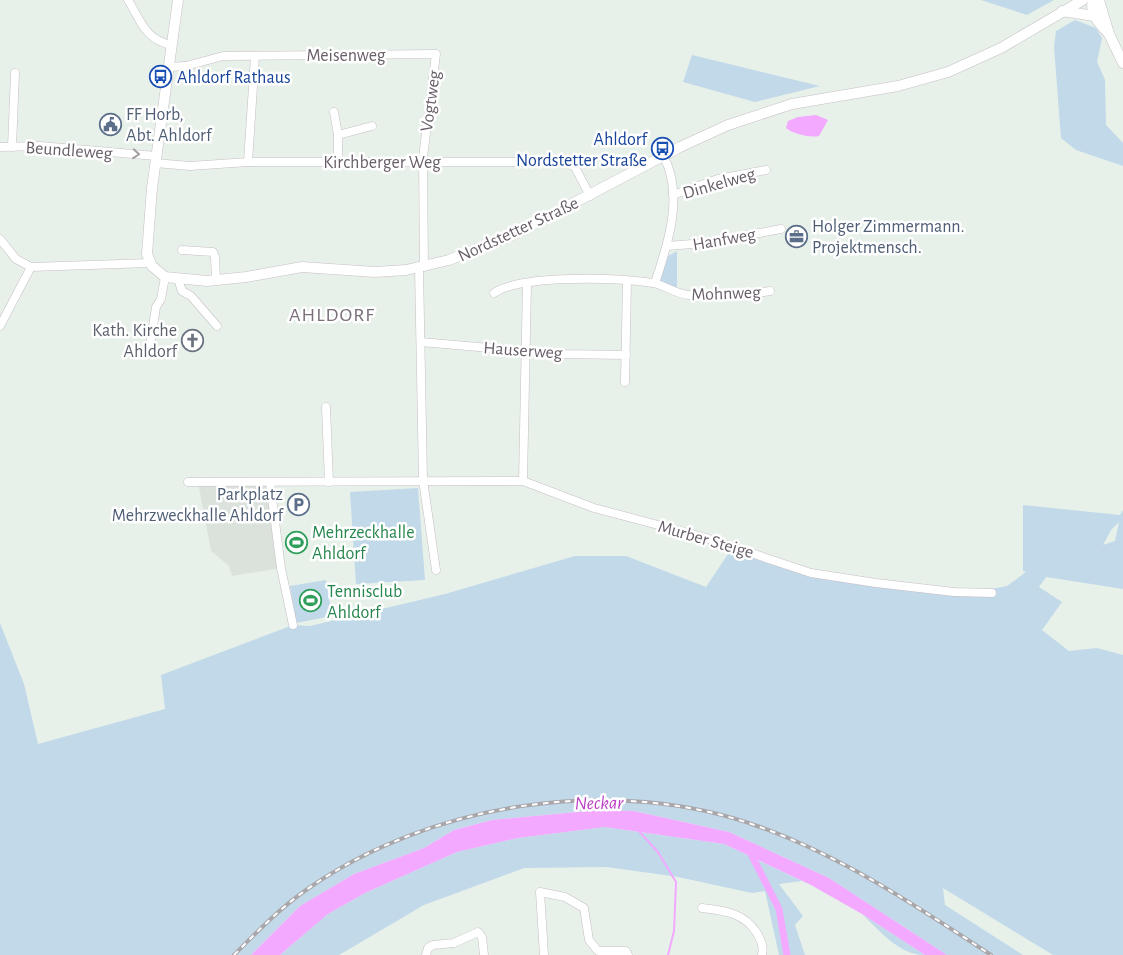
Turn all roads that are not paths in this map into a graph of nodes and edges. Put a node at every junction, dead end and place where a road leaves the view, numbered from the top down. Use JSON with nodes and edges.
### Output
{"nodes":[{"id":1,"x":128,"y":0,"type":"edge"},
{"id":2,"x":178,"y":0,"type":"edge"},
{"id":3,"x":1082,"y":0,"type":"edge"},
{"id":4,"x":1093,"y":0,"type":"edge"},
{"id":5,"x":1099,"y":0,"type":"edge"},
{"id":6,"x":1062,"y":11,"type":"junction"},
{"id":7,"x":1094,"y":16,"type":"junction"},
{"id":8,"x":1109,"y":34,"type":"junction"},
{"id":9,"x":172,"y":45,"type":"junction"},
{"id":10,"x":436,"y":54,"type":"joint"},
{"id":11,"x":255,"y":56,"type":"junction"},
{"id":12,"x":1123,"y":62,"type":"edge"},
{"id":13,"x":168,"y":67,"type":"junction"},
{"id":14,"x":15,"y":73,"type":"dead end"},
{"id":15,"x":334,"y":112,"type":"dead end"},
{"id":16,"x":372,"y":126,"type":"dead end"},
{"id":17,"x":338,"y":135,"type":"junction"},
{"id":18,"x":12,"y":146,"type":"junction"},
{"id":19,"x":0,"y":147,"type":"edge"},
{"id":20,"x":664,"y":157,"type":"junction"},
{"id":21,"x":156,"y":160,"type":"junction"},
{"id":22,"x":248,"y":162,"type":"junction"},
{"id":23,"x":338,"y":162,"type":"junction"},
{"id":24,"x":423,"y":163,"type":"junction"},
{"id":25,"x":766,"y":170,"type":"dead end"},
{"id":26,"x":590,"y":196,"type":"junction"},
{"id":27,"x":673,"y":196,"type":"junction"},
{"id":28,"x":780,"y":229,"type":"dead end"},
{"id":29,"x":0,"y":239,"type":"edge"},
{"id":30,"x":667,"y":246,"type":"junction"},
{"id":31,"x":182,"y":250,"type":"dead end"},
{"id":32,"x":150,"y":263,"type":"junction"},
{"id":33,"x":31,"y":267,"type":"junction"},
{"id":34,"x":422,"y":268,"type":"junction"},
{"id":35,"x":165,"y":277,"type":"junction"},
{"id":36,"x":178,"y":279,"type":"junction"},
{"id":37,"x":216,"y":280,"type":"junction"},
{"id":38,"x":627,"y":282,"type":"junction"},
{"id":39,"x":527,"y":283,"type":"junction"},
{"id":40,"x":655,"y":283,"type":"junction"},
{"id":41,"x":770,"y":291,"type":"dead end"},
{"id":42,"x":494,"y":293,"type":"dead end"},
{"id":43,"x":0,"y":326,"type":"edge"},
{"id":44,"x":217,"y":326,"type":"dead end"},
{"id":45,"x":421,"y":342,"type":"junction"},
{"id":46,"x":526,"y":351,"type":"junction"},
{"id":47,"x":149,"y":352,"type":"dead end"},
{"id":48,"x":626,"y":355,"type":"junction"},
{"id":49,"x":625,"y":382,"type":"dead end"},
{"id":50,"x":326,"y":407,"type":"dead end"},
{"id":51,"x":423,"y":480,"type":"junction"},
{"id":52,"x":523,"y":481,"type":"junction"},
{"id":53,"x":188,"y":482,"type":"dead end"},
{"id":54,"x":329,"y":482,"type":"junction"},
{"id":55,"x":270,"y":483,"type":"junction"},
{"id":56,"x":436,"y":570,"type":"dead end"},
{"id":57,"x":992,"y":593,"type":"dead end"},
{"id":58,"x":293,"y":625,"type":"dead end"},
{"id":59,"x":702,"y":908,"type":"dead end"},
{"id":60,"x":426,"y":955,"type":"edge"},
{"id":61,"x":484,"y":955,"type":"edge"},
{"id":62,"x":544,"y":955,"type":"edge"},
{"id":63,"x":628,"y":955,"type":"edge"},
{"id":64,"x":762,"y":955,"type":"edge"}],
"edges":[{"from":1,"to":9,"type":"street"},
{"from":2,"to":9,"type":"street"},
{"from":3,"to":6,"type":"street","name":"Nordstetter Straße"},
{"from":4,"to":7,"type":"street"},
{"from":5,"to":8,"type":"street"},
{"from":6,"to":7,"type":"street"},
{"from":6,"to":20,"type":"street","name":"Nordstetter Straße"},
{"from":7,"to":8,"type":"street"},
{"from":8,"to":12,"type":"street"},
{"from":9,"to":13,"type":"street"},
{"from":10,"to":11,"type":"street","name":"Meisenweg"},
{"from":10,"to":24,"type":"street","name":"Vogtweg"},
{"from":11,"to":13,"type":"street","name":"Meisenweg"},
{"from":11,"to":22,"type":"street"},
{"from":13,"to":21,"type":"street"},
{"from":14,"to":18,"type":"street","name":"Beundleweg"},
{"from":15,"to":17,"type":"street"},
{"from":16,"to":17,"type":"street"},
{"from":17,"to":23,"type":"street"},
{"from":18,"to":19,"type":"street","name":"Beundleweg"},
{"from":18,"to":21,"type":"street","name":"Beundleweg","one_way":true},
{"from":20,"to":26,"type":"street","name":"Nordstetter Straße"},
{"from":20,"to":27,"type":"street"},
{"from":21,"to":22,"type":"street","name":"Kirchberger Weg"},
{"from":21,"to":32,"type":"street"},
{"from":22,"to":23,"type":"street","name":"Kirchberger Weg"},
{"from":23,"to":24,"type":"street","name":"Kirchberger Weg"},
{"from":24,"to":26,"type":"street","name":"Kirchberger Weg"},
{"from":24,"to":34,"type":"street","name":"Vogtweg"},
{"from":25,"to":27,"type":"street","name":"Dinkelweg"},
{"from":26,"to":34,"type":"street","name":"Nordstetter Straße"},
{"from":27,"to":30,"type":"street"},
{"from":28,"to":30,"type":"street","name":"Hanfweg"},
{"from":29,"to":33,"type":"street"},
{"from":30,"to":40,"type":"street"},
{"from":31,"to":37,"type":"street"},
{"from":32,"to":33,"type":"street"},
{"from":32,"to":35,"type":"street"},
{"from":33,"to":43,"type":"street"},
{"from":34,"to":37,"type":"street","name":"Nordstetter Straße"},
{"from":34,"to":45,"type":"street"},
{"from":35,"to":36,"type":"street","name":"Nordstetter Straße"},
{"from":35,"to":47,"type":"street"},
{"from":36,"to":37,"type":"street","name":"Nordstetter Straße"},
{"from":36,"to":44,"type":"street"},
{"from":38,"to":39,"type":"street"},
{"from":38,"to":40,"type":"street"},
{"from":38,"to":48,"type":"street"},
{"from":39,"to":42,"type":"street"},
{"from":39,"to":46,"type":"street"},
{"from":40,"to":41,"type":"street","name":"Mohnweg"},
{"from":45,"to":46,"type":"street","name":"Hauserweg"},
{"from":45,"to":51,"type":"street"},
{"from":46,"to":48,"type":"street","name":"Hauserweg"},
{"from":46,"to":52,"type":"street"},
{"from":48,"to":49,"type":"street"},
{"from":50,"to":54,"type":"street"},
{"from":51,"to":52,"type":"street","name":"Murber Steige"},
{"from":51,"to":54,"type":"street","name":"Murber Steige"},
{"from":51,"to":56,"type":"street"},
{"from":52,"to":57,"type":"street","name":"Murber Steige"},
{"from":53,"to":55,"type":"street","name":"Murber Steige"},
{"from":54,"to":55,"type":"street","name":"Murber Steige"},
{"from":55,"to":58,"type":"street"},
{"from":59,"to":64,"type":"street"},
{"from":60,"to":61,"type":"street"},
{"from":62,"to":63,"type":"street"}]}
